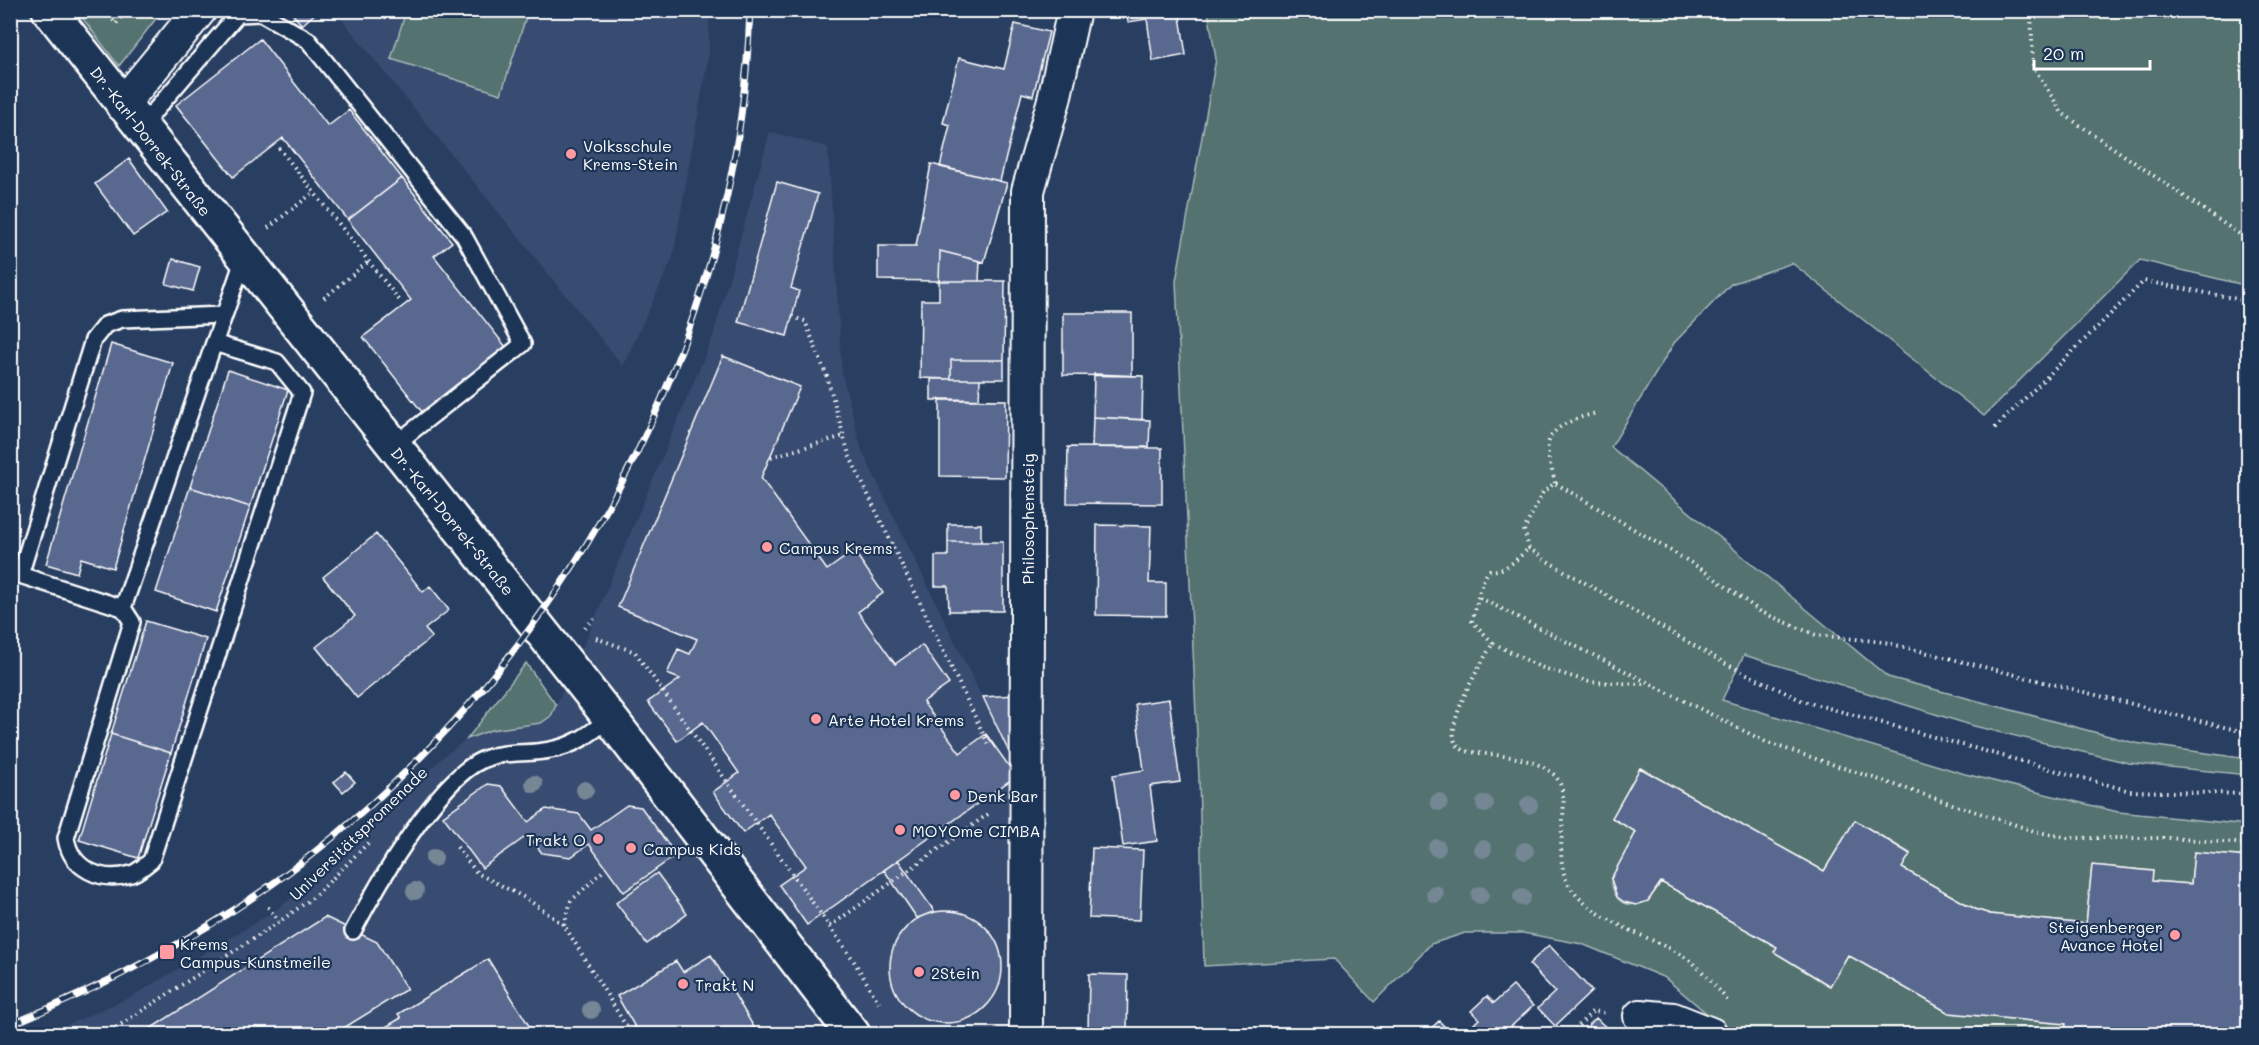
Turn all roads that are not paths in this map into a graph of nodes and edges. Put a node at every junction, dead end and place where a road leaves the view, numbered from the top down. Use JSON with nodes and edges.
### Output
{"nodes":[{"id":1,"x":49,"y":10,"type":"edge"},
{"id":2,"x":200,"y":10,"type":"edge"},
{"id":3,"x":1074,"y":10,"type":"edge"},
{"id":4,"x":131,"y":117,"type":"junction"},
{"id":5,"x":244,"y":258,"type":"junction"},
{"id":6,"x":224,"y":315,"type":"junction"},
{"id":7,"x":214,"y":343,"type":"junction"},
{"id":8,"x":393,"y":446,"type":"junction"},
{"id":9,"x":123,"y":608,"type":"junction"},
{"id":10,"x":610,"y":717,"type":"junction"},
{"id":11,"x":353,"y":931,"type":"dead end"},
{"id":12,"x":1640,"y":1016,"type":"dead end"},
{"id":13,"x":853,"y":1035,"type":"edge"},
{"id":14,"x":1026,"y":1035,"type":"edge"},
{"id":15,"x":1711,"y":1035,"type":"edge"}],
"edges":[{"from":1,"to":4,"type":"street","name":"Dr.-Karl-Dorrek-Straße"},
{"from":2,"to":4,"type":"street"},
{"from":3,"to":14,"type":"street","name":"Philosophensteig"},
{"from":4,"to":5,"type":"street","name":"Dr.-Karl-Dorrek-Straße"},
{"from":4,"to":8,"type":"lane"},
{"from":5,"to":6,"type":"lane"},
{"from":5,"to":8,"type":"street","name":"Dr.-Karl-Dorrek-Straße"},
{"from":6,"to":7,"type":"lane"},
{"from":6,"to":9,"type":"lane"},
{"from":7,"to":9,"type":"lane"},
{"from":7,"to":9,"type":"lane"},
{"from":8,"to":10,"type":"street","name":"Dr.-Karl-Dorrek-Straße"},
{"from":10,"to":11,"type":"lane"},
{"from":10,"to":13,"type":"street","name":"Dr.-Karl-Dorrek-Straße"},
{"from":12,"to":15,"type":"street"}]}
